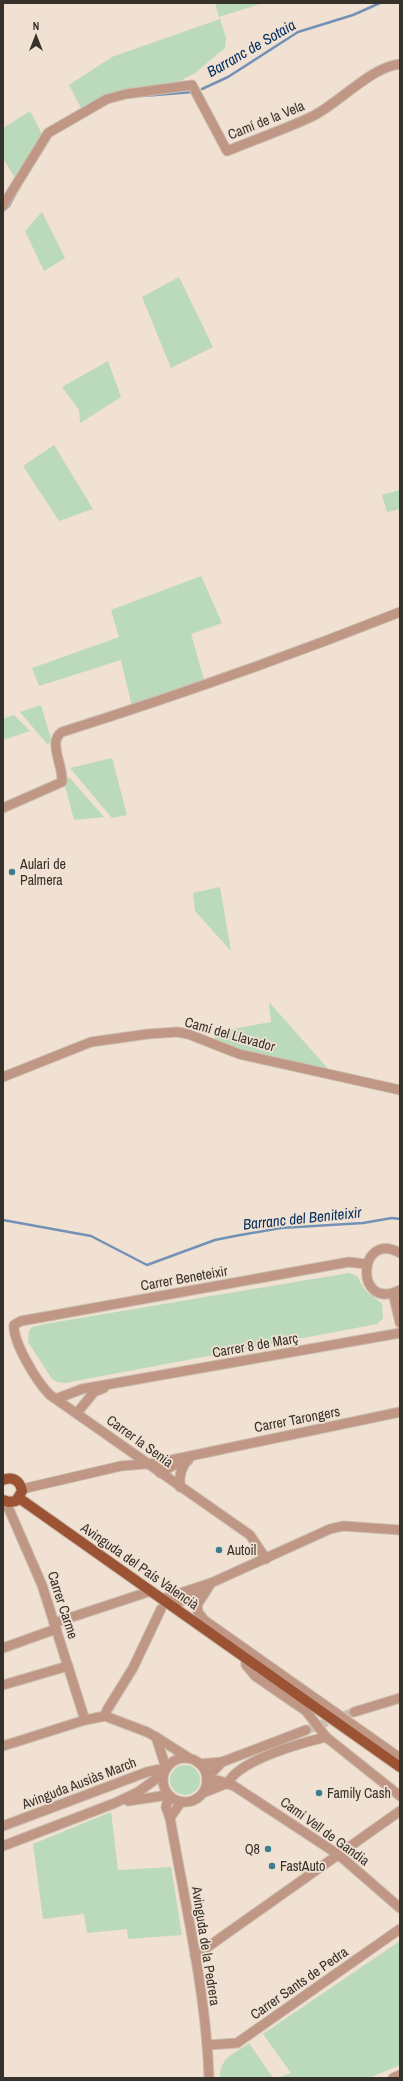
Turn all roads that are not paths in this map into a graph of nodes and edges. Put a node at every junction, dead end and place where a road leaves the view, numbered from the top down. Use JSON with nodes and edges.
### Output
{"nodes":[{"id":1,"x":400,"y":64,"type":"edge"},
{"id":2,"x":3,"y":206,"type":"edge"},
{"id":3,"x":400,"y":612,"type":"edge"},
{"id":4,"x":3,"y":808,"type":"edge"},
{"id":5,"x":3,"y":1076,"type":"edge"},
{"id":6,"x":400,"y":1090,"type":"edge"},
{"id":7,"x":400,"y":1253,"type":"edge"},
{"id":8,"x":366,"y":1264,"type":"junction"},
{"id":9,"x":397,"y":1292,"type":"edge"},
{"id":10,"x":400,"y":1323,"type":"edge"},
{"id":11,"x":14,"y":1332,"type":"joint"},
{"id":12,"x":400,"y":1333,"type":"edge"},
{"id":13,"x":114,"y":1384,"type":"junction"},
{"id":14,"x":56,"y":1399,"type":"junction"},
{"id":15,"x":400,"y":1412,"type":"edge"},
{"id":16,"x":77,"y":1413,"type":"junction"},
{"id":17,"x":199,"y":1453,"type":"junction"},
{"id":18,"x":146,"y":1463,"type":"junction"},
{"id":19,"x":160,"y":1473,"type":"junction"},
{"id":20,"x":3,"y":1480,"type":"edge"},
{"id":21,"x":180,"y":1487,"type":"junction"},
{"id":22,"x":20,"y":1493,"type":"junction"},
{"id":23,"x":5,"y":1501,"type":"edge"},
{"id":24,"x":400,"y":1530,"type":"edge"},
{"id":25,"x":266,"y":1559,"type":"junction"},
{"id":26,"x":211,"y":1583,"type":"junction"},
{"id":27,"x":151,"y":1591,"type":"junction"},
{"id":28,"x":161,"y":1604,"type":"junction"},
{"id":29,"x":171,"y":1605,"type":"junction"},
{"id":30,"x":55,"y":1626,"type":"junction"},
{"id":31,"x":3,"y":1648,"type":"edge"},
{"id":32,"x":245,"y":1657,"type":"junction"},
{"id":33,"x":68,"y":1666,"type":"junction"},
{"id":34,"x":3,"y":1685,"type":"edge"},
{"id":35,"x":400,"y":1698,"type":"edge"},
{"id":36,"x":319,"y":1702,"type":"junction"},
{"id":37,"x":354,"y":1712,"type":"tunnel mouth"},
{"id":38,"x":323,"y":1713,"type":"junction"},
{"id":39,"x":105,"y":1716,"type":"junction"},
{"id":40,"x":85,"y":1720,"type":"junction"},
{"id":41,"x":351,"y":1728,"type":"junction"},
{"id":42,"x":306,"y":1730,"type":"tunnel mouth"},
{"id":43,"x":156,"y":1737,"type":"junction"},
{"id":44,"x":326,"y":1738,"type":"junction"},
{"id":45,"x":3,"y":1746,"type":"edge"},
{"id":46,"x":189,"y":1758,"type":"junction"},
{"id":47,"x":400,"y":1758,"type":"edge"},
{"id":48,"x":222,"y":1762,"type":"junction"},
{"id":49,"x":200,"y":1764,"type":"junction"},
{"id":50,"x":400,"y":1767,"type":"edge"},
{"id":51,"x":165,"y":1771,"type":"junction"},
{"id":52,"x":207,"y":1779,"type":"junction"},
{"id":53,"x":228,"y":1783,"type":"junction"},
{"id":54,"x":203,"y":1793,"type":"junction"},
{"id":55,"x":168,"y":1795,"type":"junction"},
{"id":56,"x":400,"y":1796,"type":"edge"},
{"id":57,"x":181,"y":1802,"type":"junction"},
{"id":58,"x":115,"y":1803,"type":"junction"},
{"id":59,"x":400,"y":1811,"type":"edge"},
{"id":60,"x":170,"y":1818,"type":"junction"},
{"id":61,"x":3,"y":1826,"type":"edge"},
{"id":62,"x":3,"y":1846,"type":"edge"},
{"id":63,"x":338,"y":1855,"type":"junction"},
{"id":64,"x":400,"y":1908,"type":"edge"},
{"id":65,"x":400,"y":1929,"type":"edge"},
{"id":66,"x":195,"y":1956,"type":"junction"},
{"id":67,"x":208,"y":2044,"type":"junction"},
{"id":68,"x":400,"y":2075,"type":"edge"},
{"id":69,"x":209,"y":2078,"type":"edge"},
{"id":70,"x":393,"y":2078,"type":"edge"}],
"edges":[{"from":1,"to":2,"type":"street","name":"Camí de la Vela"},
{"from":3,"to":4,"type":"street"},
{"from":5,"to":6,"type":"street","name":"Camí del Llavador"},
{"from":7,"to":8,"type":"street"},
{"from":8,"to":9,"type":"street"},
{"from":8,"to":11,"type":"street","name":"Carrer Beneteixir"},
{"from":9,"to":10,"type":"street"},
{"from":11,"to":14,"type":"street","name":"Carrer la Senia"},
{"from":12,"to":13,"type":"street","name":"Carrer 8 de Març"},
{"from":13,"to":14,"type":"street","name":"Carrer 8 de Març"},
{"from":13,"to":16,"type":"street","name":"Carrer 8 de Març"},
{"from":14,"to":16,"type":"street","name":"Carrer la Senia"},
{"from":15,"to":17,"type":"street","name":"Carrer Tarongers"},
{"from":16,"to":18,"type":"street","name":"Carrer la Senia"},
{"from":17,"to":18,"type":"street","name":"Carrer Tarongers"},
{"from":17,"to":19,"type":"street","name":"Carrer Tarongers"},
{"from":17,"to":21,"type":"street","name":"Carrer Tarongers"},
{"from":18,"to":19,"type":"street","name":"Carrer la Senia"},
{"from":18,"to":22,"type":"street","name":"Carrer Tarongers"},
{"from":19,"to":21,"type":"street","name":"Carrer la Senia"},
{"from":20,"to":22,"type":"main road","name":"Avinguda del País Valencià"},
{"from":21,"to":25,"type":"street","name":"Carrer la Senia"},
{"from":22,"to":23,"type":"main road"},
{"from":22,"to":27,"type":"main road","name":"Avinguda del País Valencià"},
{"from":23,"to":30,"type":"street","name":"Carrer Carme"},
{"from":24,"to":25,"type":"street"},
{"from":25,"to":26,"type":"street"},
{"from":26,"to":28,"type":"street"},
{"from":26,"to":29,"type":"street"},
{"from":26,"to":36,"type":"street","name":"Avinguda del País Valencià"},
{"from":27,"to":28,"type":"main road","name":"Avinguda del País Valencià"},
{"from":27,"to":30,"type":"street"},
{"from":28,"to":29,"type":"main road","name":"Avinguda del País Valencià"},
{"from":28,"to":39,"type":"street"},
{"from":29,"to":32,"type":"main road","name":"Avinguda del País Valencià"},
{"from":30,"to":31,"type":"street"},
{"from":30,"to":33,"type":"street","name":"Carrer Carme"},
{"from":32,"to":38,"type":"main road","name":"Avinguda del País Valencià"},
{"from":32,"to":44,"type":"street","name":"Avinguda del País Valencià"},
{"from":33,"to":34,"type":"street"},
{"from":33,"to":40,"type":"street","name":"Carrer Carme"},
{"from":35,"to":37,"type":"street"},
{"from":36,"to":38,"type":"street"},
{"from":36,"to":41,"type":"street","name":"Avinguda del País Valencià"},
{"from":38,"to":41,"type":"main road","name":"Avinguda del País Valencià"},
{"from":39,"to":40,"type":"street"},
{"from":39,"to":43,"type":"street"},
{"from":40,"to":45,"type":"street"},
{"from":41,"to":47,"type":"street"},
{"from":41,"to":50,"type":"main road","name":"Avinguda del País Valencià"},
{"from":42,"to":48,"type":"street"},
{"from":43,"to":46,"type":"street"},
{"from":43,"to":51,"type":"street"},
{"from":44,"to":53,"type":"street"},
{"from":44,"to":56,"type":"street","name":"Avinguda del País Valencià"},
{"from":46,"to":49,"type":"street"},
{"from":46,"to":51,"type":"street"},
{"from":48,"to":49,"type":"street"},
{"from":48,"to":52,"type":"street"},
{"from":49,"to":52,"type":"street"},
{"from":51,"to":55,"type":"street"},
{"from":51,"to":58,"type":"street"},
{"from":51,"to":61,"type":"street","name":"Avinguda Ausiàs March"},
{"from":52,"to":53,"type":"street","name":"Camí Vell de Gandia"},
{"from":52,"to":54,"type":"street"},
{"from":53,"to":54,"type":"street"},
{"from":53,"to":63,"type":"street","name":"Camí Vell de Gandia"},
{"from":54,"to":57,"type":"street"},
{"from":55,"to":57,"type":"street"},
{"from":55,"to":58,"type":"street"},
{"from":55,"to":60,"type":"street","name":"Avinguda de la Pedrera"},
{"from":57,"to":60,"type":"street"},
{"from":58,"to":62,"type":"street"},
{"from":59,"to":63,"type":"street"},
{"from":60,"to":66,"type":"street","name":"Avinguda de la Pedrera"},
{"from":63,"to":64,"type":"street","name":"Camí Vell de Gandia"},
{"from":63,"to":66,"type":"street"},
{"from":65,"to":67,"type":"street","name":"Carrer Sants de Pedra"},
{"from":66,"to":67,"type":"street","name":"Avinguda de la Pedrera"},
{"from":67,"to":69,"type":"street","name":"Avinguda de la Pedrera"},
{"from":68,"to":70,"type":"street"}]}
